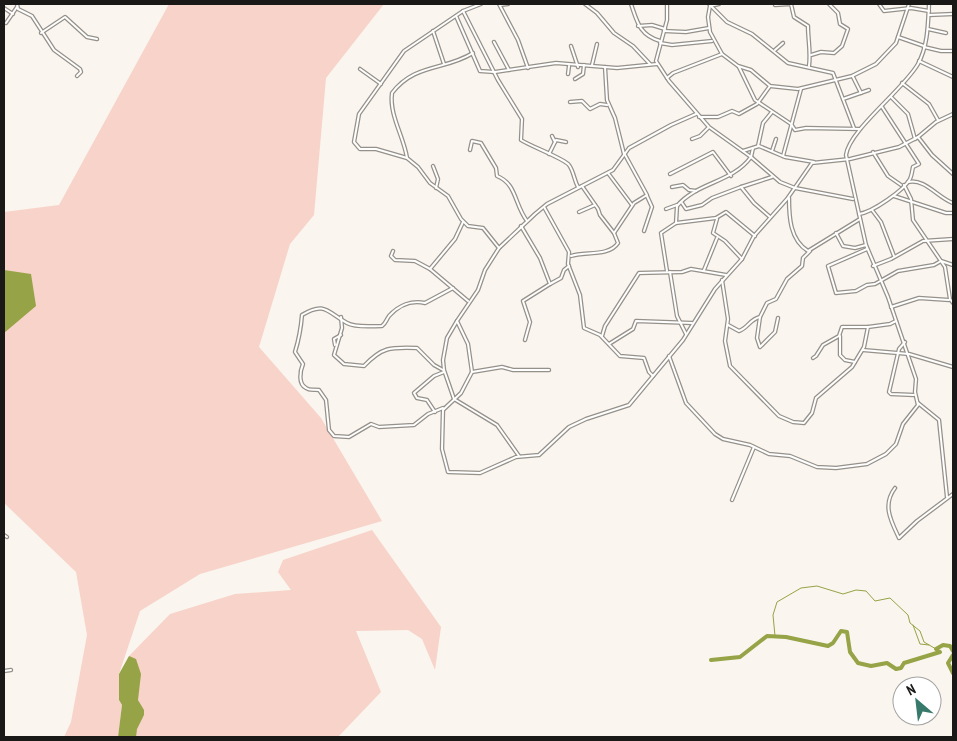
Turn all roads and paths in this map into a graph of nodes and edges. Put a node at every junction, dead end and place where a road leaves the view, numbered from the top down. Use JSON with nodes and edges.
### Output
{"nodes":[{"id":1,"x":481,"y":4,"type":"edge"},
{"id":2,"x":500,"y":4,"type":"edge"},
{"id":3,"x":508,"y":4,"type":"edge"},
{"id":4,"x":585,"y":4,"type":"edge"},
{"id":5,"x":631,"y":4,"type":"edge"},
{"id":6,"x":667,"y":4,"type":"edge"},
{"id":7,"x":719,"y":4,"type":"edge"},
{"id":8,"x":829,"y":4,"type":"edge"},
{"id":9,"x":879,"y":4,"type":"edge"},
{"id":10,"x":909,"y":4,"type":"edge"},
{"id":11,"x":929,"y":4,"type":"edge"},
{"id":12,"x":17,"y":5,"type":"edge"},
{"id":13,"x":710,"y":5,"type":"edge"},
{"id":14,"x":775,"y":5,"type":"dead end"},
{"id":15,"x":4,"y":8,"type":"edge"},
{"id":16,"x":907,"y":8,"type":"junction"},
{"id":17,"x":463,"y":11,"type":"junction"},
{"id":18,"x":929,"y":11,"type":"junction"},
{"id":19,"x":13,"y":14,"type":"junction"},
{"id":20,"x":953,"y":14,"type":"edge"},
{"id":21,"x":929,"y":15,"type":"junction"},
{"id":22,"x":456,"y":16,"type":"junction"},
{"id":23,"x":6,"y":23,"type":"dead end"},
{"id":24,"x":638,"y":26,"type":"junction"},
{"id":25,"x":709,"y":28,"type":"junction"},
{"id":26,"x":928,"y":29,"type":"junction"},
{"id":27,"x":665,"y":30,"type":"junction"},
{"id":28,"x":433,"y":31,"type":"junction"},
{"id":29,"x":946,"y":33,"type":"dead end"},
{"id":30,"x":41,"y":34,"type":"junction"},
{"id":31,"x":898,"y":37,"type":"junction"},
{"id":32,"x":97,"y":39,"type":"dead end"},
{"id":33,"x":713,"y":41,"type":"junction"},
{"id":34,"x":494,"y":42,"type":"dead end"},
{"id":35,"x":661,"y":42,"type":"junction"},
{"id":36,"x":784,"y":43,"type":"dead end"},
{"id":37,"x":597,"y":44,"type":"dead end"},
{"id":38,"x":571,"y":46,"type":"dead end"},
{"id":39,"x":924,"y":46,"type":"junction"},
{"id":40,"x":775,"y":50,"type":"junction"},
{"id":41,"x":953,"y":51,"type":"edge"},
{"id":42,"x":473,"y":53,"type":"junction"},
{"id":43,"x":722,"y":54,"type":"junction"},
{"id":44,"x":811,"y":55,"type":"junction"},
{"id":45,"x":919,"y":61,"type":"junction"},
{"id":46,"x":444,"y":64,"type":"junction"},
{"id":47,"x":650,"y":64,"type":"junction"},
{"id":48,"x":657,"y":64,"type":"junction"},
{"id":49,"x":592,"y":65,"type":"junction"},
{"id":50,"x":569,"y":66,"type":"junction"},
{"id":51,"x":584,"y":66,"type":"junction"},
{"id":52,"x":738,"y":66,"type":"junction"},
{"id":53,"x":809,"y":66,"type":"junction"},
{"id":54,"x":578,"y":67,"type":"junction"},
{"id":55,"x":605,"y":67,"type":"junction"},
{"id":56,"x":528,"y":68,"type":"junction"},
{"id":57,"x":360,"y":69,"type":"dead end"},
{"id":58,"x":509,"y":70,"type":"junction"},
{"id":59,"x":494,"y":72,"type":"junction"},
{"id":60,"x":568,"y":74,"type":"dead end"},
{"id":61,"x":77,"y":76,"type":"dead end"},
{"id":62,"x":852,"y":76,"type":"junction"},
{"id":63,"x":953,"y":77,"type":"edge"},
{"id":64,"x":667,"y":78,"type":"junction"},
{"id":65,"x":575,"y":79,"type":"dead end"},
{"id":66,"x":837,"y":79,"type":"junction"},
{"id":67,"x":902,"y":83,"type":"junction"},
{"id":68,"x":381,"y":84,"type":"junction"},
{"id":69,"x":770,"y":86,"type":"junction"},
{"id":70,"x":801,"y":89,"type":"junction"},
{"id":71,"x":869,"y":90,"type":"dead end"},
{"id":72,"x":861,"y":92,"type":"junction"},
{"id":73,"x":890,"y":97,"type":"junction"},
{"id":74,"x":843,"y":99,"type":"junction"},
{"id":75,"x":570,"y":102,"type":"dead end"},
{"id":76,"x":758,"y":102,"type":"junction"},
{"id":77,"x":609,"y":105,"type":"junction"},
{"id":78,"x":882,"y":107,"type":"junction"},
{"id":79,"x":772,"y":112,"type":"junction"},
{"id":80,"x":696,"y":114,"type":"junction"},
{"id":81,"x":953,"y":114,"type":"edge"},
{"id":82,"x":699,"y":117,"type":"junction"},
{"id":83,"x":938,"y":121,"type":"junction"},
{"id":84,"x":791,"y":124,"type":"junction"},
{"id":85,"x":709,"y":127,"type":"junction"},
{"id":86,"x":854,"y":128,"type":"junction"},
{"id":87,"x":860,"y":129,"type":"junction"},
{"id":88,"x":789,"y":130,"type":"junction"},
{"id":89,"x":795,"y":130,"type":"junction"},
{"id":90,"x":552,"y":136,"type":"dead end"},
{"id":91,"x":916,"y":138,"type":"junction"},
{"id":92,"x":692,"y":139,"type":"dead end"},
{"id":93,"x":776,"y":139,"type":"dead end"},
{"id":94,"x":555,"y":142,"type":"junction"},
{"id":95,"x":566,"y":142,"type":"dead end"},
{"id":96,"x":907,"y":143,"type":"junction"},
{"id":97,"x":758,"y":146,"type":"junction"},
{"id":98,"x":753,"y":148,"type":"junction"},
{"id":99,"x":470,"y":150,"type":"dead end"},
{"id":100,"x":743,"y":151,"type":"junction"},
{"id":101,"x":772,"y":151,"type":"junction"},
{"id":102,"x":873,"y":152,"type":"junction"},
{"id":103,"x":549,"y":154,"type":"junction"},
{"id":104,"x":624,"y":154,"type":"junction"},
{"id":105,"x":783,"y":156,"type":"junction"},
{"id":106,"x":751,"y":157,"type":"junction"},
{"id":107,"x":407,"y":158,"type":"junction"},
{"id":108,"x":846,"y":158,"type":"junction"},
{"id":109,"x":814,"y":162,"type":"junction"},
{"id":110,"x":434,"y":166,"type":"dead end"},
{"id":111,"x":608,"y":173,"type":"junction"},
{"id":112,"x":670,"y":174,"type":"dead end"},
{"id":113,"x":953,"y":174,"type":"edge"},
{"id":114,"x":731,"y":176,"type":"junction"},
{"id":115,"x":772,"y":177,"type":"junction"},
{"id":116,"x":907,"y":182,"type":"junction"},
{"id":117,"x":903,"y":185,"type":"junction"},
{"id":118,"x":582,"y":186,"type":"junction"},
{"id":119,"x":741,"y":187,"type":"junction"},
{"id":120,"x":436,"y":188,"type":"junction"},
{"id":121,"x":579,"y":188,"type":"junction"},
{"id":122,"x":672,"y":188,"type":"dead end"},
{"id":123,"x":795,"y":188,"type":"junction"},
{"id":124,"x":688,"y":190,"type":"junction"},
{"id":125,"x":696,"y":191,"type":"junction"},
{"id":126,"x":647,"y":195,"type":"junction"},
{"id":127,"x":687,"y":196,"type":"junction"},
{"id":128,"x":893,"y":196,"type":"junction"},
{"id":129,"x":789,"y":197,"type":"junction"},
{"id":130,"x":854,"y":199,"type":"junction"},
{"id":131,"x":911,"y":202,"type":"junction"},
{"id":132,"x":680,"y":203,"type":"junction"},
{"id":133,"x":953,"y":203,"type":"edge"},
{"id":134,"x":595,"y":205,"type":"junction"},
{"id":135,"x":544,"y":206,"type":"junction"},
{"id":136,"x":632,"y":206,"type":"junction"},
{"id":137,"x":666,"y":209,"type":"dead end"},
{"id":138,"x":872,"y":210,"type":"junction"},
{"id":139,"x":579,"y":212,"type":"dead end"},
{"id":140,"x":953,"y":213,"type":"edge"},
{"id":141,"x":859,"y":215,"type":"junction"},
{"id":142,"x":718,"y":217,"type":"junction"},
{"id":143,"x":770,"y":217,"type":"junction"},
{"id":144,"x":860,"y":218,"type":"junction"},
{"id":145,"x":527,"y":220,"type":"junction"},
{"id":146,"x":463,"y":221,"type":"junction"},
{"id":147,"x":676,"y":223,"type":"junction"},
{"id":148,"x":520,"y":226,"type":"junction"},
{"id":149,"x":644,"y":231,"type":"dead end"},
{"id":150,"x":613,"y":232,"type":"junction"},
{"id":151,"x":836,"y":233,"type":"junction"},
{"id":152,"x":754,"y":236,"type":"junction"},
{"id":153,"x":718,"y":237,"type":"junction"},
{"id":154,"x":953,"y":239,"type":"edge"},
{"id":155,"x":927,"y":240,"type":"junction"},
{"id":156,"x":866,"y":245,"type":"junction"},
{"id":157,"x":499,"y":248,"type":"junction"},
{"id":158,"x":867,"y":249,"type":"junction"},
{"id":159,"x":393,"y":251,"type":"dead end"},
{"id":160,"x":810,"y":251,"type":"junction"},
{"id":161,"x":569,"y":252,"type":"junction"},
{"id":162,"x":573,"y":254,"type":"junction"},
{"id":163,"x":569,"y":256,"type":"junction"},
{"id":164,"x":894,"y":256,"type":"junction"},
{"id":165,"x":742,"y":259,"type":"junction"},
{"id":166,"x":941,"y":261,"type":"junction"},
{"id":167,"x":953,"y":265,"type":"edge"},
{"id":168,"x":569,"y":266,"type":"junction"},
{"id":169,"x":873,"y":266,"type":"junction"},
{"id":170,"x":430,"y":269,"type":"junction"},
{"id":171,"x":704,"y":270,"type":"junction"},
{"id":172,"x":668,"y":271,"type":"junction"},
{"id":173,"x":726,"y":275,"type":"junction"},
{"id":174,"x":722,"y":280,"type":"junction"},
{"id":175,"x":880,"y":281,"type":"junction"},
{"id":176,"x":550,"y":284,"type":"junction"},
{"id":177,"x":453,"y":288,"type":"junction"},
{"id":178,"x":950,"y":300,"type":"junction"},
{"id":179,"x":469,"y":301,"type":"junction"},
{"id":180,"x":953,"y":303,"type":"edge"},
{"id":181,"x":891,"y":307,"type":"junction"},
{"id":182,"x":341,"y":317,"type":"junction"},
{"id":183,"x":760,"y":317,"type":"junction"},
{"id":184,"x":778,"y":318,"type":"dead end"},
{"id":185,"x":457,"y":321,"type":"junction"},
{"id":186,"x":679,"y":321,"type":"junction"},
{"id":187,"x":896,"y":321,"type":"junction"},
{"id":188,"x":692,"y":323,"type":"junction"},
{"id":189,"x":348,"y":324,"type":"junction"},
{"id":190,"x":728,"y":325,"type":"junction"},
{"id":191,"x":868,"y":327,"type":"junction"},
{"id":192,"x":342,"y":328,"type":"junction"},
{"id":193,"x":686,"y":334,"type":"junction"},
{"id":194,"x":840,"y":335,"type":"junction"},
{"id":195,"x":602,"y":336,"type":"junction"},
{"id":196,"x":524,"y":340,"type":"dead end"},
{"id":197,"x":905,"y":342,"type":"junction"},
{"id":198,"x":609,"y":344,"type":"junction"},
{"id":199,"x":863,"y":350,"type":"junction"},
{"id":200,"x":898,"y":354,"type":"junction"},
{"id":201,"x":909,"y":354,"type":"junction"},
{"id":202,"x":669,"y":355,"type":"junction"},
{"id":203,"x":813,"y":358,"type":"dead end"},
{"id":204,"x":855,"y":362,"type":"junction"},
{"id":205,"x":953,"y":367,"type":"edge"},
{"id":206,"x":549,"y":370,"type":"dead end"},
{"id":207,"x":444,"y":371,"type":"junction"},
{"id":208,"x":472,"y":372,"type":"junction"},
{"id":209,"x":654,"y":376,"type":"junction"},
{"id":210,"x":915,"y":394,"type":"junction"},
{"id":211,"x":454,"y":400,"type":"junction"},
{"id":212,"x":918,"y":403,"type":"junction"},
{"id":213,"x":444,"y":408,"type":"junction"},
{"id":214,"x":435,"y":412,"type":"junction"},
{"id":215,"x":754,"y":447,"type":"junction"},
{"id":216,"x":520,"y":457,"type":"junction"},
{"id":217,"x":895,"y":488,"type":"dead end"},
{"id":218,"x":953,"y":494,"type":"edge"},
{"id":219,"x":947,"y":498,"type":"junction"},
{"id":220,"x":732,"y":500,"type":"dead end"},
{"id":221,"x":4,"y":534,"type":"edge"},
{"id":222,"x":7,"y":537,"type":"dead end"},
{"id":223,"x":11,"y":670,"type":"dead end"},
{"id":224,"x":4,"y":671,"type":"edge"}],
"edges":[{"from":1,"to":17,"type":"street"},
{"from":2,"to":3,"type":"street"},
{"from":2,"to":56,"type":"street"},
{"from":4,"to":47,"type":"street"},
{"from":5,"to":24,"type":"street"},
{"from":6,"to":27,"type":"street"},
{"from":7,"to":13,"type":"street"},
{"from":8,"to":44,"type":"street"},
{"from":9,"to":16,"type":"street"},
{"from":10,"to":16,"type":"street"},
{"from":11,"to":18,"type":"street"},
{"from":12,"to":19,"type":"street"},
{"from":12,"to":30,"type":"street"},
{"from":13,"to":25,"type":"street"},
{"from":13,"to":40,"type":"street"},
{"from":14,"to":44,"type":"street"},
{"from":15,"to":19,"type":"street"},
{"from":16,"to":18,"type":"street"},
{"from":16,"to":31,"type":"street"},
{"from":17,"to":22,"type":"street"},
{"from":17,"to":59,"type":"street"},
{"from":18,"to":21,"type":"street"},
{"from":19,"to":23,"type":"street"},
{"from":20,"to":21,"type":"street"},
{"from":21,"to":26,"type":"street"},
{"from":22,"to":28,"type":"street"},
{"from":22,"to":42,"type":"street"},
{"from":24,"to":27,"type":"street"},
{"from":24,"to":35,"type":"street"},
{"from":25,"to":27,"type":"street"},
{"from":25,"to":33,"type":"street"},
{"from":26,"to":29,"type":"street"},
{"from":26,"to":39,"type":"street"},
{"from":27,"to":35,"type":"street"},
{"from":28,"to":46,"type":"street"},
{"from":28,"to":68,"type":"street"},
{"from":30,"to":32,"type":"street"},
{"from":30,"to":61,"type":"street"},
{"from":31,"to":39,"type":"street"},
{"from":31,"to":62,"type":"street"},
{"from":33,"to":35,"type":"street"},
{"from":33,"to":43,"type":"street"},
{"from":34,"to":58,"type":"street"},
{"from":35,"to":48,"type":"street"},
{"from":36,"to":40,"type":"street"},
{"from":37,"to":49,"type":"street"},
{"from":38,"to":54,"type":"street"},
{"from":39,"to":41,"type":"street"},
{"from":39,"to":45,"type":"street"},
{"from":40,"to":53,"type":"street"},
{"from":42,"to":46,"type":"street"},
{"from":42,"to":59,"type":"street"},
{"from":43,"to":52,"type":"street"},
{"from":43,"to":64,"type":"street"},
{"from":44,"to":53,"type":"street"},
{"from":45,"to":63,"type":"street"},
{"from":45,"to":67,"type":"street"},
{"from":46,"to":107,"type":"street"},
{"from":47,"to":48,"type":"street"},
{"from":47,"to":55,"type":"street"},
{"from":48,"to":64,"type":"street"},
{"from":49,"to":51,"type":"street"},
{"from":49,"to":55,"type":"street"},
{"from":50,"to":54,"type":"street"},
{"from":50,"to":56,"type":"street"},
{"from":50,"to":60,"type":"street"},
{"from":51,"to":54,"type":"street"},
{"from":51,"to":65,"type":"street"},
{"from":52,"to":69,"type":"street"},
{"from":52,"to":76,"type":"street"},
{"from":53,"to":66,"type":"street"},
{"from":55,"to":77,"type":"street"},
{"from":56,"to":58,"type":"street"},
{"from":57,"to":68,"type":"street"},
{"from":58,"to":59,"type":"street"},
{"from":59,"to":103,"type":"street"},
{"from":62,"to":66,"type":"street"},
{"from":62,"to":72,"type":"street"},
{"from":64,"to":80,"type":"street"},
{"from":66,"to":70,"type":"street"},
{"from":66,"to":74,"type":"street"},
{"from":67,"to":73,"type":"street"},
{"from":67,"to":83,"type":"street"},
{"from":68,"to":107,"type":"street"},
{"from":69,"to":70,"type":"street"},
{"from":69,"to":76,"type":"street"},
{"from":70,"to":84,"type":"street"},
{"from":71,"to":72,"type":"street"},
{"from":72,"to":74,"type":"street"},
{"from":73,"to":78,"type":"street"},
{"from":73,"to":91,"type":"street"},
{"from":74,"to":86,"type":"street"},
{"from":75,"to":77,"type":"street"},
{"from":76,"to":79,"type":"street"},
{"from":76,"to":82,"type":"street"},
{"from":77,"to":104,"type":"street"},
{"from":78,"to":87,"type":"street"},
{"from":78,"to":96,"type":"street"},
{"from":79,"to":84,"type":"street"},
{"from":79,"to":97,"type":"street"},
{"from":80,"to":82,"type":"street"},
{"from":80,"to":104,"type":"street"},
{"from":81,"to":83,"type":"street"},
{"from":82,"to":85,"type":"street"},
{"from":83,"to":91,"type":"street"},
{"from":84,"to":88,"type":"street"},
{"from":84,"to":89,"type":"street"},
{"from":85,"to":92,"type":"street"},
{"from":85,"to":100,"type":"street"},
{"from":86,"to":87,"type":"street"},
{"from":86,"to":89,"type":"street"},
{"from":87,"to":108,"type":"street"},
{"from":88,"to":89,"type":"street"},
{"from":88,"to":105,"type":"street"},
{"from":90,"to":94,"type":"street"},
{"from":91,"to":96,"type":"street"},
{"from":91,"to":113,"type":"street"},
{"from":93,"to":101,"type":"street"},
{"from":94,"to":95,"type":"street"},
{"from":94,"to":103,"type":"street"},
{"from":96,"to":102,"type":"street"},
{"from":96,"to":116,"type":"street"},
{"from":97,"to":98,"type":"street"},
{"from":97,"to":101,"type":"street"},
{"from":98,"to":100,"type":"street"},
{"from":98,"to":106,"type":"street"},
{"from":99,"to":145,"type":"street"},
{"from":100,"to":106,"type":"street"},
{"from":101,"to":105,"type":"street"},
{"from":102,"to":108,"type":"street"},
{"from":102,"to":117,"type":"street"},
{"from":103,"to":121,"type":"street"},
{"from":104,"to":111,"type":"street"},
{"from":104,"to":126,"type":"street"},
{"from":105,"to":109,"type":"street"},
{"from":106,"to":114,"type":"street"},
{"from":106,"to":115,"type":"street"},
{"from":107,"to":120,"type":"street"},
{"from":108,"to":109,"type":"street"},
{"from":108,"to":130,"type":"street"},
{"from":109,"to":123,"type":"street"},
{"from":110,"to":120,"type":"street"},
{"from":111,"to":118,"type":"street"},
{"from":111,"to":136,"type":"street"},
{"from":112,"to":114,"type":"street"},
{"from":114,"to":125,"type":"street"},
{"from":115,"to":119,"type":"street"},
{"from":115,"to":123,"type":"street"},
{"from":116,"to":117,"type":"street"},
{"from":116,"to":133,"type":"street"},
{"from":117,"to":128,"type":"street"},
{"from":117,"to":131,"type":"street"},
{"from":118,"to":121,"type":"street"},
{"from":118,"to":134,"type":"street"},
{"from":119,"to":132,"type":"street"},
{"from":119,"to":143,"type":"street"},
{"from":120,"to":146,"type":"street"},
{"from":121,"to":135,"type":"street"},
{"from":122,"to":124,"type":"street"},
{"from":123,"to":129,"type":"street"},
{"from":123,"to":130,"type":"street"},
{"from":124,"to":125,"type":"street"},
{"from":124,"to":127,"type":"street"},
{"from":125,"to":127,"type":"street"},
{"from":126,"to":136,"type":"street"},
{"from":126,"to":149,"type":"street"},
{"from":127,"to":132,"type":"street"},
{"from":128,"to":131,"type":"street"},
{"from":128,"to":138,"type":"street"},
{"from":129,"to":143,"type":"street"},
{"from":129,"to":160,"type":"street"},
{"from":130,"to":141,"type":"street"},
{"from":131,"to":140,"type":"street"},
{"from":131,"to":155,"type":"street"},
{"from":132,"to":137,"type":"street"},
{"from":132,"to":147,"type":"street"},
{"from":134,"to":139,"type":"street"},
{"from":134,"to":150,"type":"street"},
{"from":135,"to":145,"type":"street"},
{"from":135,"to":161,"type":"street"},
{"from":136,"to":150,"type":"street"},
{"from":138,"to":141,"type":"street"},
{"from":138,"to":164,"type":"street"},
{"from":141,"to":144,"type":"street"},
{"from":142,"to":147,"type":"street"},
{"from":142,"to":152,"type":"street"},
{"from":142,"to":153,"type":"street"},
{"from":143,"to":152,"type":"street"},
{"from":144,"to":151,"type":"street"},
{"from":144,"to":156,"type":"street"},
{"from":145,"to":148,"type":"street"},
{"from":146,"to":157,"type":"street"},
{"from":146,"to":170,"type":"street"},
{"from":147,"to":172,"type":"street"},
{"from":148,"to":157,"type":"street"},
{"from":148,"to":176,"type":"street"},
{"from":150,"to":162,"type":"street"},
{"from":151,"to":156,"type":"street"},
{"from":151,"to":160,"type":"street"},
{"from":152,"to":165,"type":"street"},
{"from":153,"to":165,"type":"street"},
{"from":153,"to":171,"type":"street"},
{"from":154,"to":155,"type":"street"},
{"from":155,"to":164,"type":"street"},
{"from":155,"to":166,"type":"street"},
{"from":156,"to":158,"type":"street"},
{"from":157,"to":179,"type":"street"},
{"from":158,"to":169,"type":"street"},
{"from":158,"to":175,"type":"street"},
{"from":159,"to":170,"type":"street"},
{"from":160,"to":183,"type":"street"},
{"from":161,"to":162,"type":"street"},
{"from":161,"to":163,"type":"street"},
{"from":162,"to":163,"type":"street"},
{"from":163,"to":168,"type":"street"},
{"from":164,"to":169,"type":"street"},
{"from":165,"to":173,"type":"street"},
{"from":166,"to":167,"type":"street"},
{"from":166,"to":175,"type":"street"},
{"from":166,"to":178,"type":"street"},
{"from":168,"to":176,"type":"street"},
{"from":168,"to":195,"type":"street"},
{"from":169,"to":175,"type":"street"},
{"from":170,"to":177,"type":"street"},
{"from":171,"to":172,"type":"street"},
{"from":171,"to":173,"type":"street"},
{"from":172,"to":186,"type":"street"},
{"from":172,"to":195,"type":"street"},
{"from":173,"to":174,"type":"street"},
{"from":174,"to":188,"type":"street"},
{"from":174,"to":190,"type":"street"},
{"from":175,"to":181,"type":"street"},
{"from":176,"to":196,"type":"street"},
{"from":177,"to":179,"type":"street"},
{"from":177,"to":189,"type":"street"},
{"from":178,"to":180,"type":"street"},
{"from":178,"to":181,"type":"street"},
{"from":179,"to":185,"type":"street"},
{"from":181,"to":187,"type":"street"},
{"from":182,"to":189,"type":"street"},
{"from":182,"to":192,"type":"street"},
{"from":182,"to":214,"type":"street"},
{"from":183,"to":184,"type":"street"},
{"from":183,"to":190,"type":"street"},
{"from":185,"to":207,"type":"street"},
{"from":185,"to":208,"type":"street"},
{"from":186,"to":188,"type":"street"},
{"from":186,"to":193,"type":"street"},
{"from":186,"to":198,"type":"street"},
{"from":187,"to":191,"type":"street"},
{"from":187,"to":197,"type":"street"},
{"from":188,"to":193,"type":"street"},
{"from":189,"to":192,"type":"street"},
{"from":190,"to":204,"type":"street"},
{"from":191,"to":194,"type":"street"},
{"from":191,"to":199,"type":"street"},
{"from":192,"to":207,"type":"street"},
{"from":193,"to":202,"type":"street"},
{"from":194,"to":203,"type":"street"},
{"from":194,"to":204,"type":"street"},
{"from":195,"to":198,"type":"street"},
{"from":197,"to":200,"type":"street"},
{"from":197,"to":201,"type":"street"},
{"from":198,"to":209,"type":"street"},
{"from":199,"to":200,"type":"street"},
{"from":199,"to":204,"type":"street"},
{"from":200,"to":201,"type":"street"},
{"from":200,"to":210,"type":"street"},
{"from":201,"to":205,"type":"street"},
{"from":201,"to":210,"type":"street"},
{"from":202,"to":209,"type":"street"},
{"from":202,"to":215,"type":"street"},
{"from":206,"to":208,"type":"street"},
{"from":207,"to":211,"type":"street"},
{"from":207,"to":214,"type":"street"},
{"from":208,"to":211,"type":"street"},
{"from":209,"to":216,"type":"street"},
{"from":210,"to":212,"type":"street"},
{"from":211,"to":213,"type":"street"},
{"from":211,"to":216,"type":"street"},
{"from":212,"to":215,"type":"street"},
{"from":212,"to":219,"type":"street"},
{"from":213,"to":214,"type":"street"},
{"from":213,"to":216,"type":"street"},
{"from":215,"to":220,"type":"street"},
{"from":217,"to":219,"type":"street"},
{"from":218,"to":219,"type":"street"},
{"from":221,"to":222,"type":"street"},
{"from":223,"to":224,"type":"street"}]}
